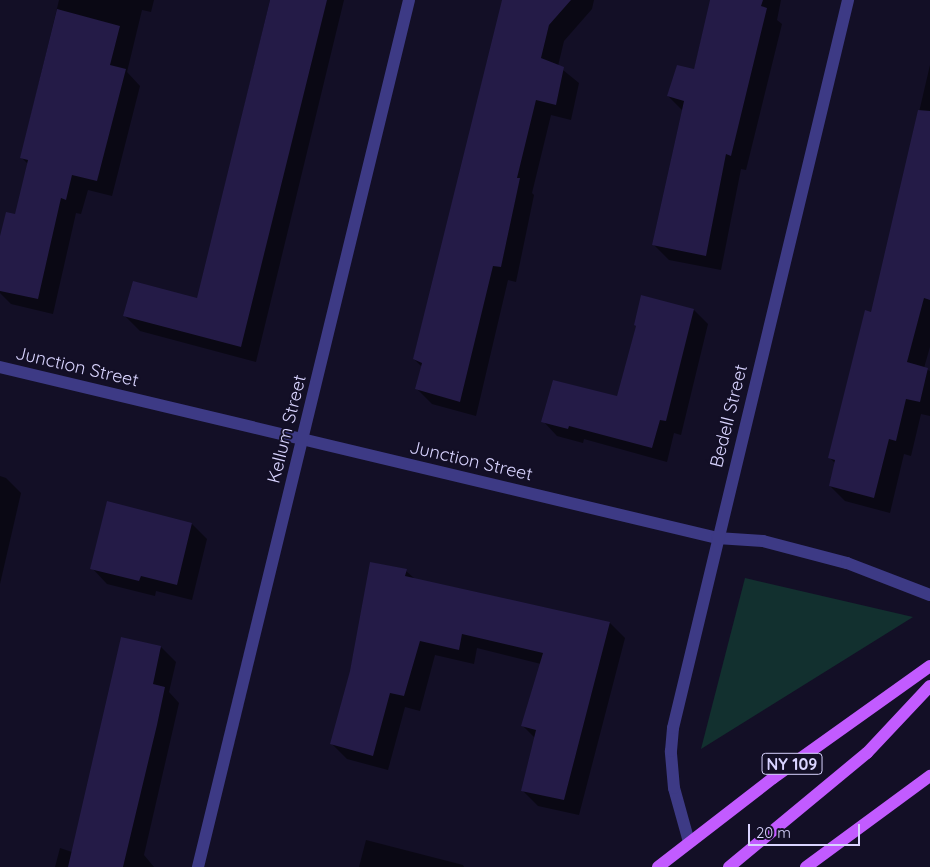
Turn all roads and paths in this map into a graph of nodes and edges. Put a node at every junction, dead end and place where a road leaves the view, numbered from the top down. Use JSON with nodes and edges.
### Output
{"nodes":[{"id":1,"x":409,"y":0,"type":"edge"},
{"id":2,"x":848,"y":0,"type":"edge"},
{"id":3,"x":0,"y":367,"type":"edge"},
{"id":4,"x":303,"y":439,"type":"junction"},
{"id":5,"x":717,"y":538,"type":"junction"},
{"id":6,"x":930,"y":595,"type":"edge"},
{"id":7,"x":930,"y":666,"type":"edge"},
{"id":8,"x":930,"y":686,"type":"edge"},
{"id":9,"x":930,"y":776,"type":"edge"},
{"id":10,"x":689,"y":842,"type":"junction"},
{"id":11,"x":198,"y":867,"type":"edge"},
{"id":12,"x":658,"y":867,"type":"edge"},
{"id":13,"x":729,"y":867,"type":"edge"},
{"id":14,"x":806,"y":867,"type":"edge"}],
"edges":[{"from":1,"to":4,"type":"street","name":"Kellum Street"},
{"from":2,"to":5,"type":"street","name":"Bedell Street"},
{"from":3,"to":4,"type":"street","name":"Junction Street"},
{"from":4,"to":5,"type":"street","name":"Junction Street"},
{"from":4,"to":11,"type":"street","name":"Kellum Street"},
{"from":5,"to":6,"type":"street","name":"Junction Street"},
{"from":5,"to":10,"type":"street","name":"Bedell Street"},
{"from":7,"to":10,"type":"main road","number":"NY 109"},
{"from":8,"to":13,"type":"main road"},
{"from":9,"to":14,"type":"main road"},
{"from":10,"to":12,"type":"main road","number":"NY 109"}]}
